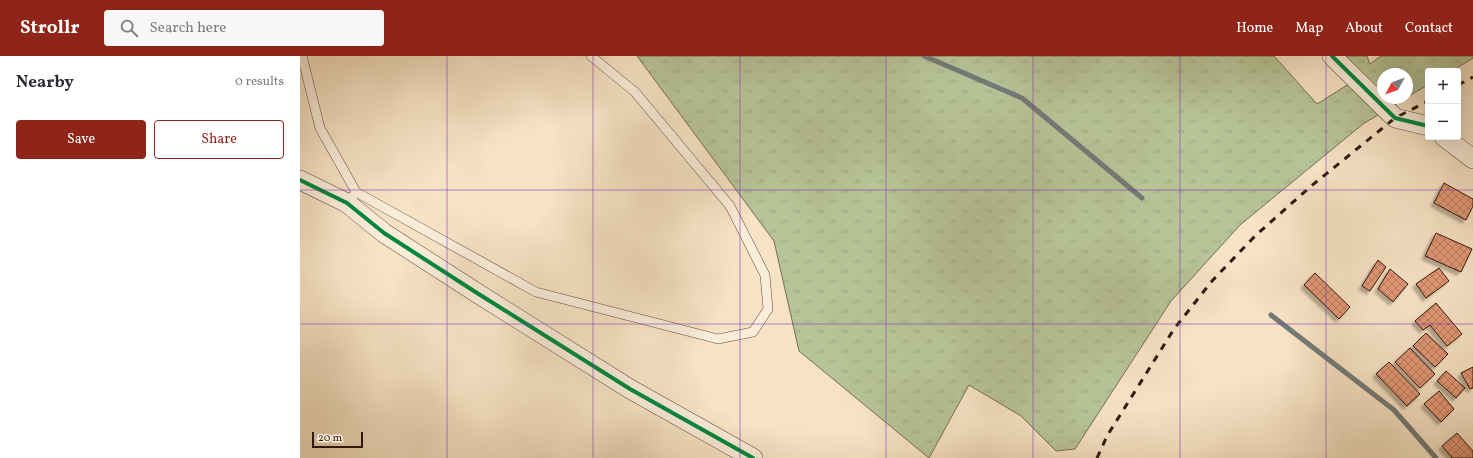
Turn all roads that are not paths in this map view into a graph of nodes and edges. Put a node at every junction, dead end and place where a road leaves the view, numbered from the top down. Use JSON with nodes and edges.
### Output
{"nodes":[{"id":1,"x":302,"y":56,"type":"edge"},
{"id":2,"x":591,"y":56,"type":"edge"},
{"id":3,"x":1332,"y":56,"type":"edge"},
{"id":4,"x":1425,"y":125,"type":"edge"},
{"id":5,"x":1448,"y":140,"type":"edge"},
{"id":6,"x":1473,"y":159,"type":"edge"},
{"id":7,"x":300,"y":180,"type":"edge"},
{"id":8,"x":352,"y":197,"type":"junction"},
{"id":9,"x":753,"y":458,"type":"edge"}],
"edges":[{"from":1,"to":8,"type":"lane"},
{"from":2,"to":8,"type":"lane"},
{"from":3,"to":4,"type":"street"},
{"from":5,"to":6,"type":"street"},
{"from":7,"to":8,"type":"street"},
{"from":8,"to":9,"type":"street"}]}
